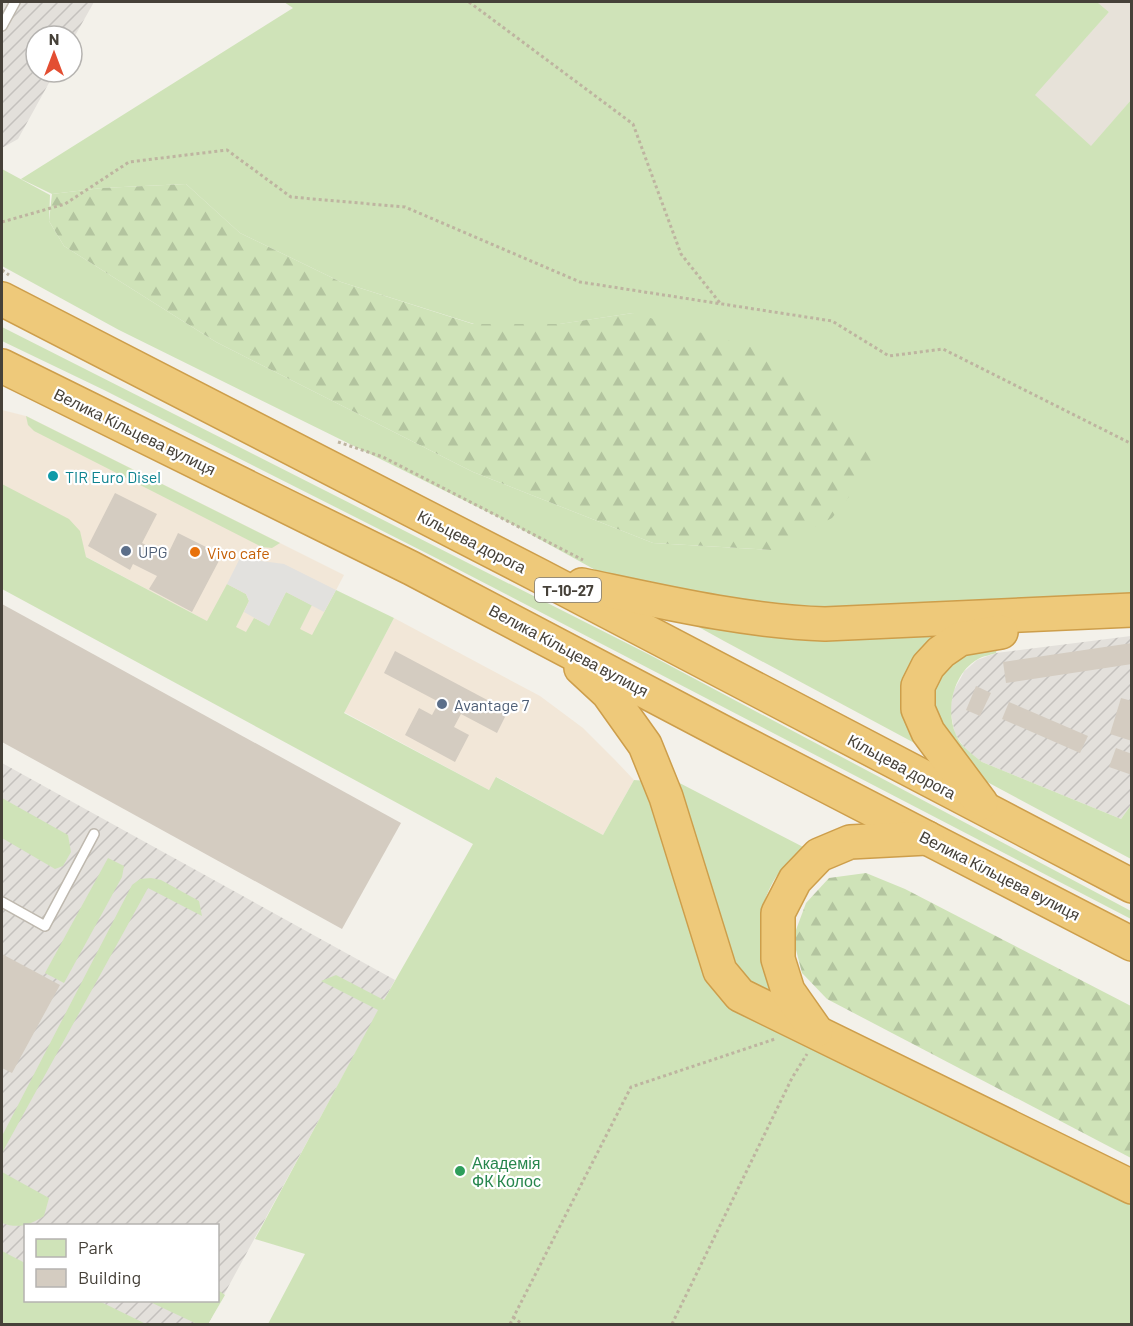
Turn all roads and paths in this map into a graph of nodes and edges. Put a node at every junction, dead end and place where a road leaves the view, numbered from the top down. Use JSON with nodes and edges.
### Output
{"nodes":[{"id":1,"x":15,"y":2,"type":"edge"},
{"id":2,"x":468,"y":2,"type":"edge"},
{"id":3,"x":2,"y":26,"type":"edge"},
{"id":4,"x":2,"y":222,"type":"edge"},
{"id":5,"x":2,"y":270,"type":"edge"},
{"id":6,"x":6,"y":288,"type":"edge"},
{"id":7,"x":720,"y":303,"type":"junction"},
{"id":8,"x":2,"y":366,"type":"edge"},
{"id":9,"x":338,"y":442,"type":"dead end"},
{"id":10,"x":1131,"y":444,"type":"edge"},
{"id":11,"x":593,"y":563,"type":"dead end"},
{"id":12,"x":540,"y":576,"type":"junction"},
{"id":13,"x":1126,"y":611,"type":"edge"},
{"id":14,"x":551,"y":640,"type":"junction"},
{"id":15,"x":988,"y":811,"type":"junction"},
{"id":16,"x":94,"y":834,"type":"dead end"},
{"id":17,"x":927,"y":838,"type":"junction"},
{"id":18,"x":1131,"y":886,"type":"edge"},
{"id":19,"x":2,"y":902,"type":"edge"},
{"id":20,"x":1131,"y":944,"type":"edge"},
{"id":21,"x":813,"y":1032,"type":"junction"},
{"id":22,"x":1131,"y":1187,"type":"edge"},
{"id":23,"x":513,"y":1317,"type":"junction"},
{"id":24,"x":510,"y":1324,"type":"edge"},
{"id":25,"x":522,"y":1324,"type":"edge"},
{"id":26,"x":672,"y":1324,"type":"edge"}],
"edges":[{"from":1,"to":3,"type":"lane"},
{"from":2,"to":7,"type":"path"},
{"from":4,"to":7,"type":"path"},
{"from":5,"to":6,"type":"path"},
{"from":6,"to":12,"type":"highway","name":"Кільцева дорога","number":"Т-10-27"},
{"from":7,"to":10,"type":"path"},
{"from":8,"to":14,"type":"highway","name":"Велика Кільцева вулиця"},
{"from":9,"to":11,"type":"path"},
{"from":12,"to":13,"type":"highway"},
{"from":12,"to":15,"type":"highway","name":"Кільцева дорога","number":"Т-10-27"},
{"from":13,"to":15,"type":"highway"},
{"from":14,"to":17,"type":"highway","name":"Велика Кільцева вулиця"},
{"from":14,"to":21,"type":"highway"},
{"from":15,"to":18,"type":"highway","name":"Кільцева дорога","number":"Т-10-27"},
{"from":16,"to":19,"type":"lane"},
{"from":17,"to":20,"type":"highway","name":"Велика Кільцева вулиця"},
{"from":17,"to":21,"type":"highway"},
{"from":21,"to":22,"type":"highway"},
{"from":21,"to":23,"type":"path"},
{"from":21,"to":26,"type":"path"},
{"from":23,"to":24,"type":"path"},
{"from":23,"to":25,"type":"path"}]}
